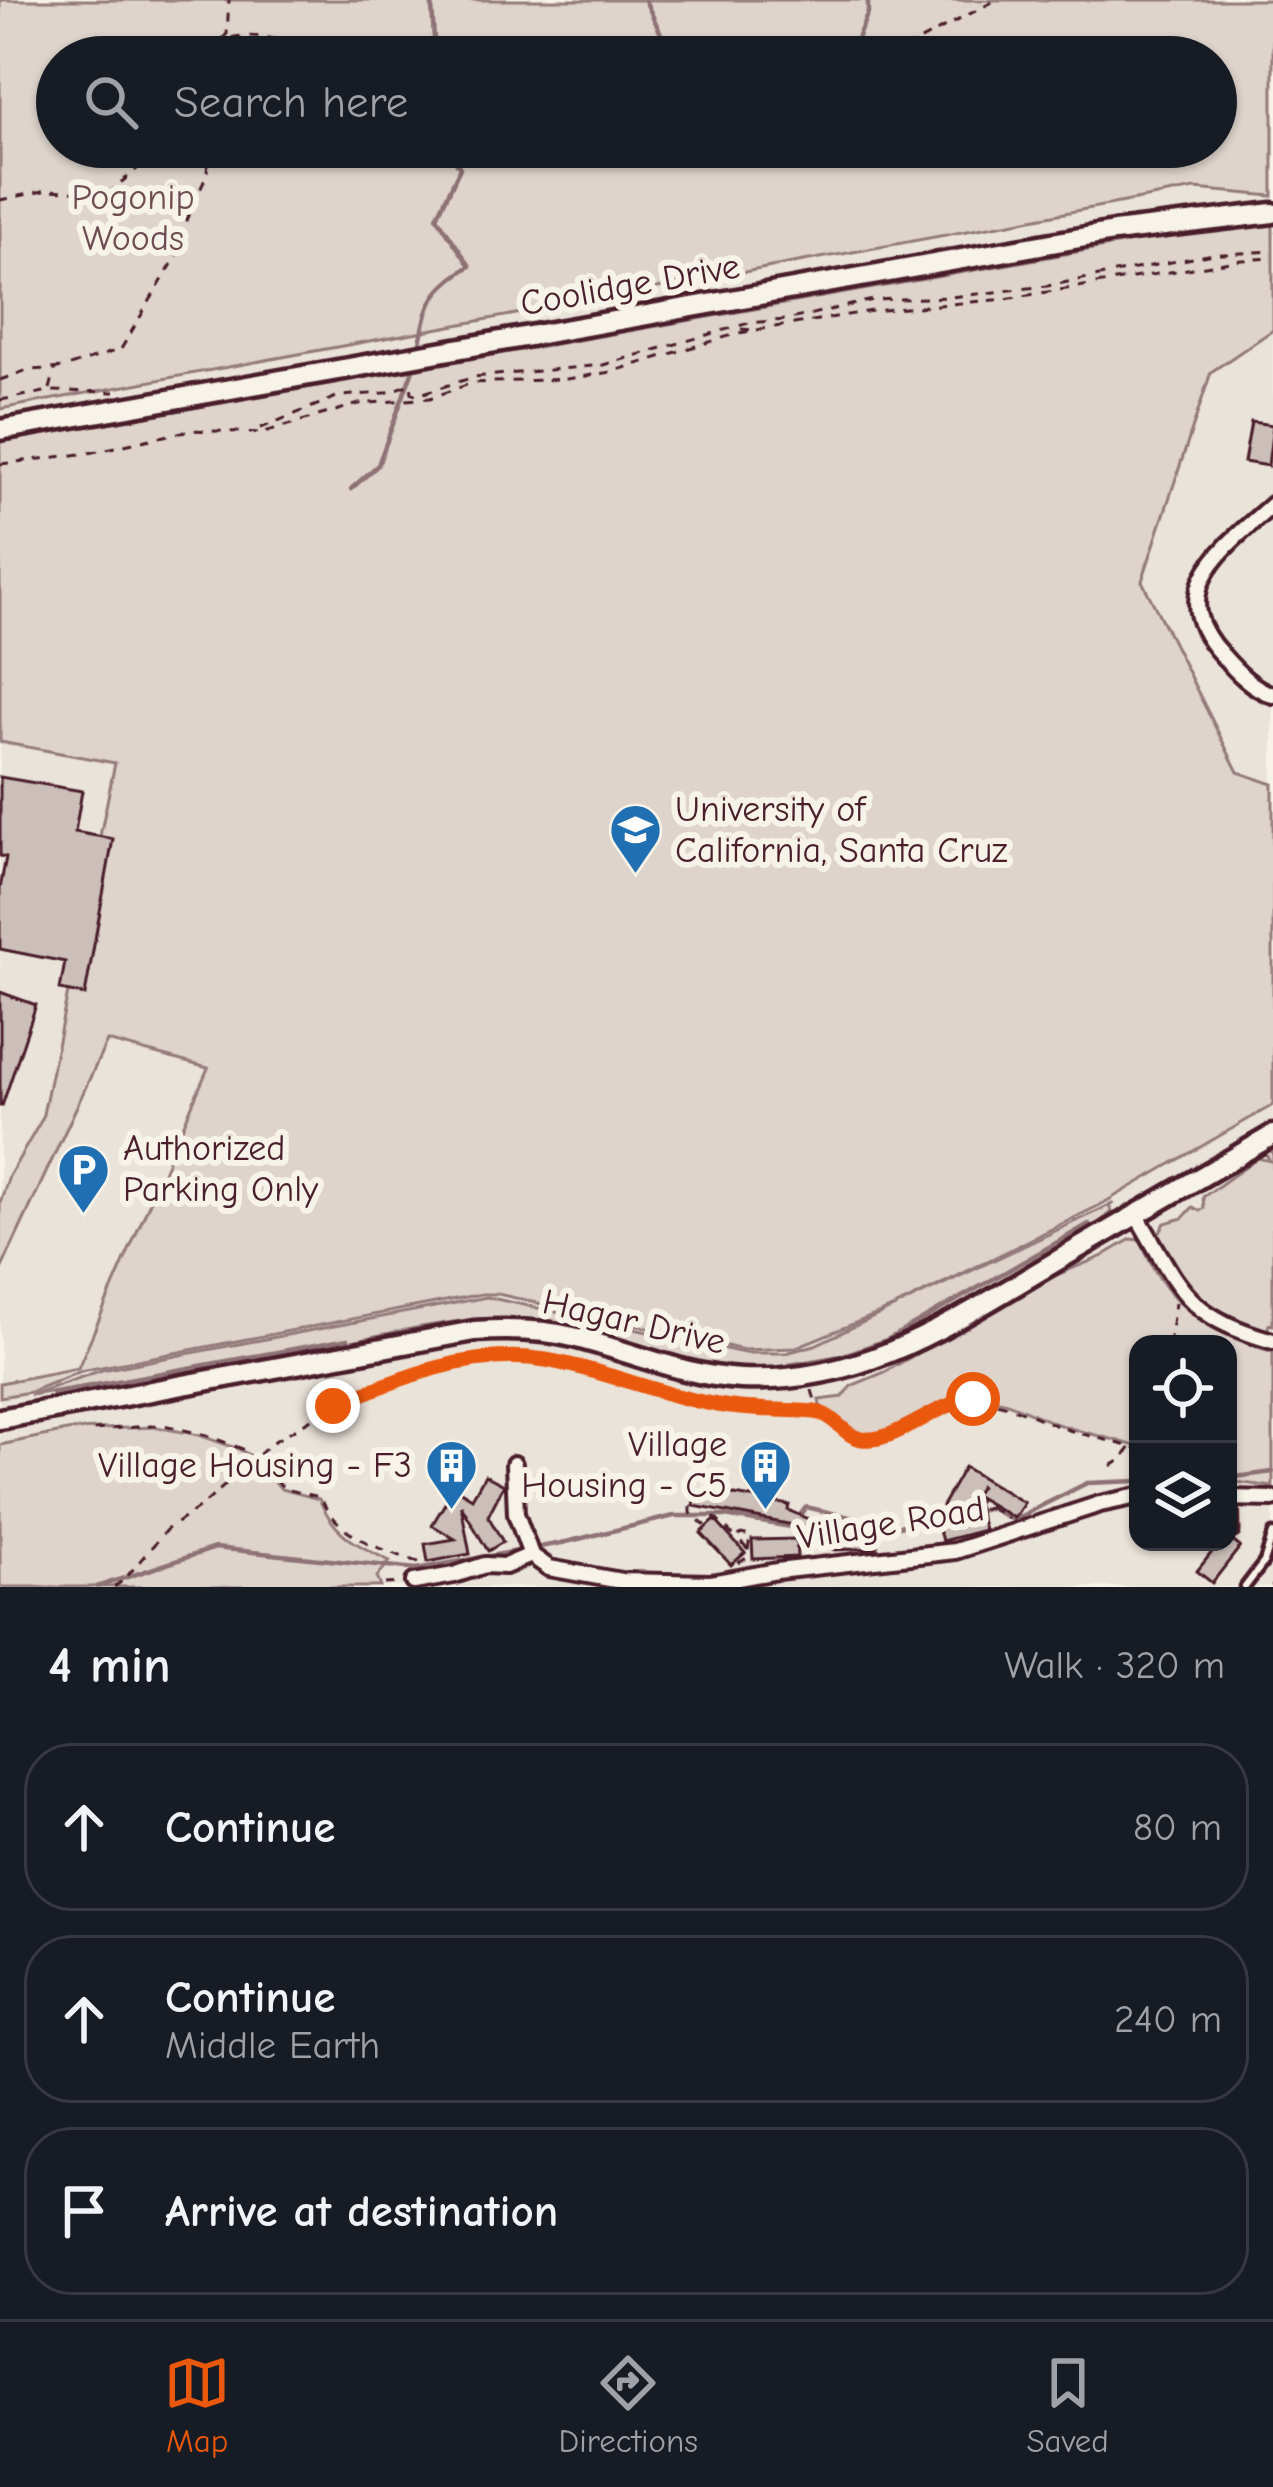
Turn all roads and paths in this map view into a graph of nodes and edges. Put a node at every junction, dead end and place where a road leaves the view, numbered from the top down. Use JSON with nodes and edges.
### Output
{"nodes":[{"id":1,"x":230,"y":0,"type":"edge"},
{"id":2,"x":996,"y":0,"type":"edge"},
{"id":3,"x":225,"y":36,"type":"edge"},
{"id":4,"x":928,"y":36,"type":"edge"},
{"id":5,"x":138,"y":168,"type":"edge"},
{"id":6,"x":208,"y":168,"type":"edge"},
{"id":7,"x":0,"y":200,"type":"edge"},
{"id":8,"x":1273,"y":213,"type":"edge"},
{"id":9,"x":1273,"y":255,"type":"edge"},
{"id":10,"x":740,"y":329,"type":"dead end"},
{"id":11,"x":752,"y":332,"type":"junction"},
{"id":12,"x":57,"y":368,"type":"junction"},
{"id":13,"x":0,"y":380,"type":"edge"},
{"id":14,"x":50,"y":391,"type":"junction"},
{"id":15,"x":0,"y":400,"type":"edge"},
{"id":16,"x":152,"y":402,"type":"junction"},
{"id":17,"x":261,"y":428,"type":"dead end"},
{"id":18,"x":0,"y":430,"type":"edge"},
{"id":19,"x":0,"y":464,"type":"edge"},
{"id":20,"x":1273,"y":504,"type":"edge"},
{"id":21,"x":1273,"y":695,"type":"edge"},
{"id":22,"x":1273,"y":1136,"type":"edge"},
{"id":23,"x":1136,"y":1214,"type":"junction"},
{"id":24,"x":1174,"y":1295,"type":"dead end"},
{"id":25,"x":1170,"y":1335,"type":"edge"},
{"id":26,"x":1273,"y":1341,"type":"edge"},
{"id":27,"x":815,"y":1402,"type":"dead end"},
{"id":28,"x":823,"y":1414,"type":"junction"},
{"id":29,"x":0,"y":1418,"type":"edge"},
{"id":30,"x":94,"y":1430,"type":"dead end"},
{"id":31,"x":1129,"y":1447,"type":"joint"},
{"id":32,"x":255,"y":1457,"type":"junction"},
{"id":33,"x":514,"y":1464,"type":"dead end"},
{"id":34,"x":1111,"y":1466,"type":"dead end"},
{"id":35,"x":982,"y":1483,"type":"dead end"},
{"id":36,"x":1237,"y":1495,"type":"edge"},
{"id":37,"x":972,"y":1497,"type":"junction"},
{"id":38,"x":1129,"y":1498,"type":"edge"},
{"id":39,"x":1273,"y":1498,"type":"edge"},
{"id":40,"x":692,"y":1506,"type":"dead end"},
{"id":41,"x":989,"y":1507,"type":"junction"},
{"id":42,"x":1017,"y":1532,"type":"junction"},
{"id":43,"x":1273,"y":1534,"type":"edge"},
{"id":44,"x":737,"y":1538,"type":"junction"},
{"id":45,"x":748,"y":1550,"type":"junction"},
{"id":46,"x":531,"y":1556,"type":"junction"},
{"id":47,"x":418,"y":1562,"type":"dead end"},
{"id":48,"x":730,"y":1567,"type":"dead end"},
{"id":49,"x":414,"y":1582,"type":"dead end"},
{"id":50,"x":114,"y":1587,"type":"edge"},
{"id":51,"x":1245,"y":1587,"type":"edge"}],
"edges":[{"from":1,"to":3,"type":"path"},
{"from":2,"to":4,"type":"path"},
{"from":5,"to":7,"type":"path"},
{"from":6,"to":12,"type":"path"},
{"from":8,"to":16,"type":"main road","name":"Coolidge Drive"},
{"from":9,"to":11,"type":"path"},
{"from":9,"to":17,"type":"path"},
{"from":10,"to":11,"type":"path"},
{"from":11,"to":19,"type":"path"},
{"from":12,"to":13,"type":"path"},
{"from":12,"to":14,"type":"path"},
{"from":14,"to":15,"type":"path"},
{"from":14,"to":16,"type":"path"},
{"from":16,"to":18,"type":"main road","name":"Coolidge Drive"},
{"from":20,"to":21,"type":"street"},
{"from":22,"to":23,"type":"main road","name":"Hagar Drive"},
{"from":23,"to":26,"type":"street"},
{"from":23,"to":29,"type":"main road","name":"Hagar Drive"},
{"from":24,"to":25,"type":"path"},
{"from":27,"to":28,"type":"path"},
{"from":28,"to":31,"type":"path"},
{"from":28,"to":32,"type":"path"},
{"from":30,"to":32,"type":"path"},
{"from":31,"to":34,"type":"path"},
{"from":32,"to":47,"type":"path"},
{"from":32,"to":50,"type":"path"},
{"from":33,"to":46,"type":"street"},
{"from":35,"to":37,"type":"path"},
{"from":36,"to":39,"type":"street"},
{"from":37,"to":41,"type":"path"},
{"from":37,"to":41,"type":"path"},
{"from":38,"to":42,"type":"street","name":"Village Road"},
{"from":40,"to":44,"type":"path"},
{"from":41,"to":42,"type":"path"},
{"from":42,"to":46,"type":"street","name":"Village Road"},
{"from":43,"to":51,"type":"lane"},
{"from":44,"to":45,"type":"path"},
{"from":44,"to":45,"type":"path"},
{"from":45,"to":48,"type":"path"},
{"from":46,"to":49,"type":"street"}]}
